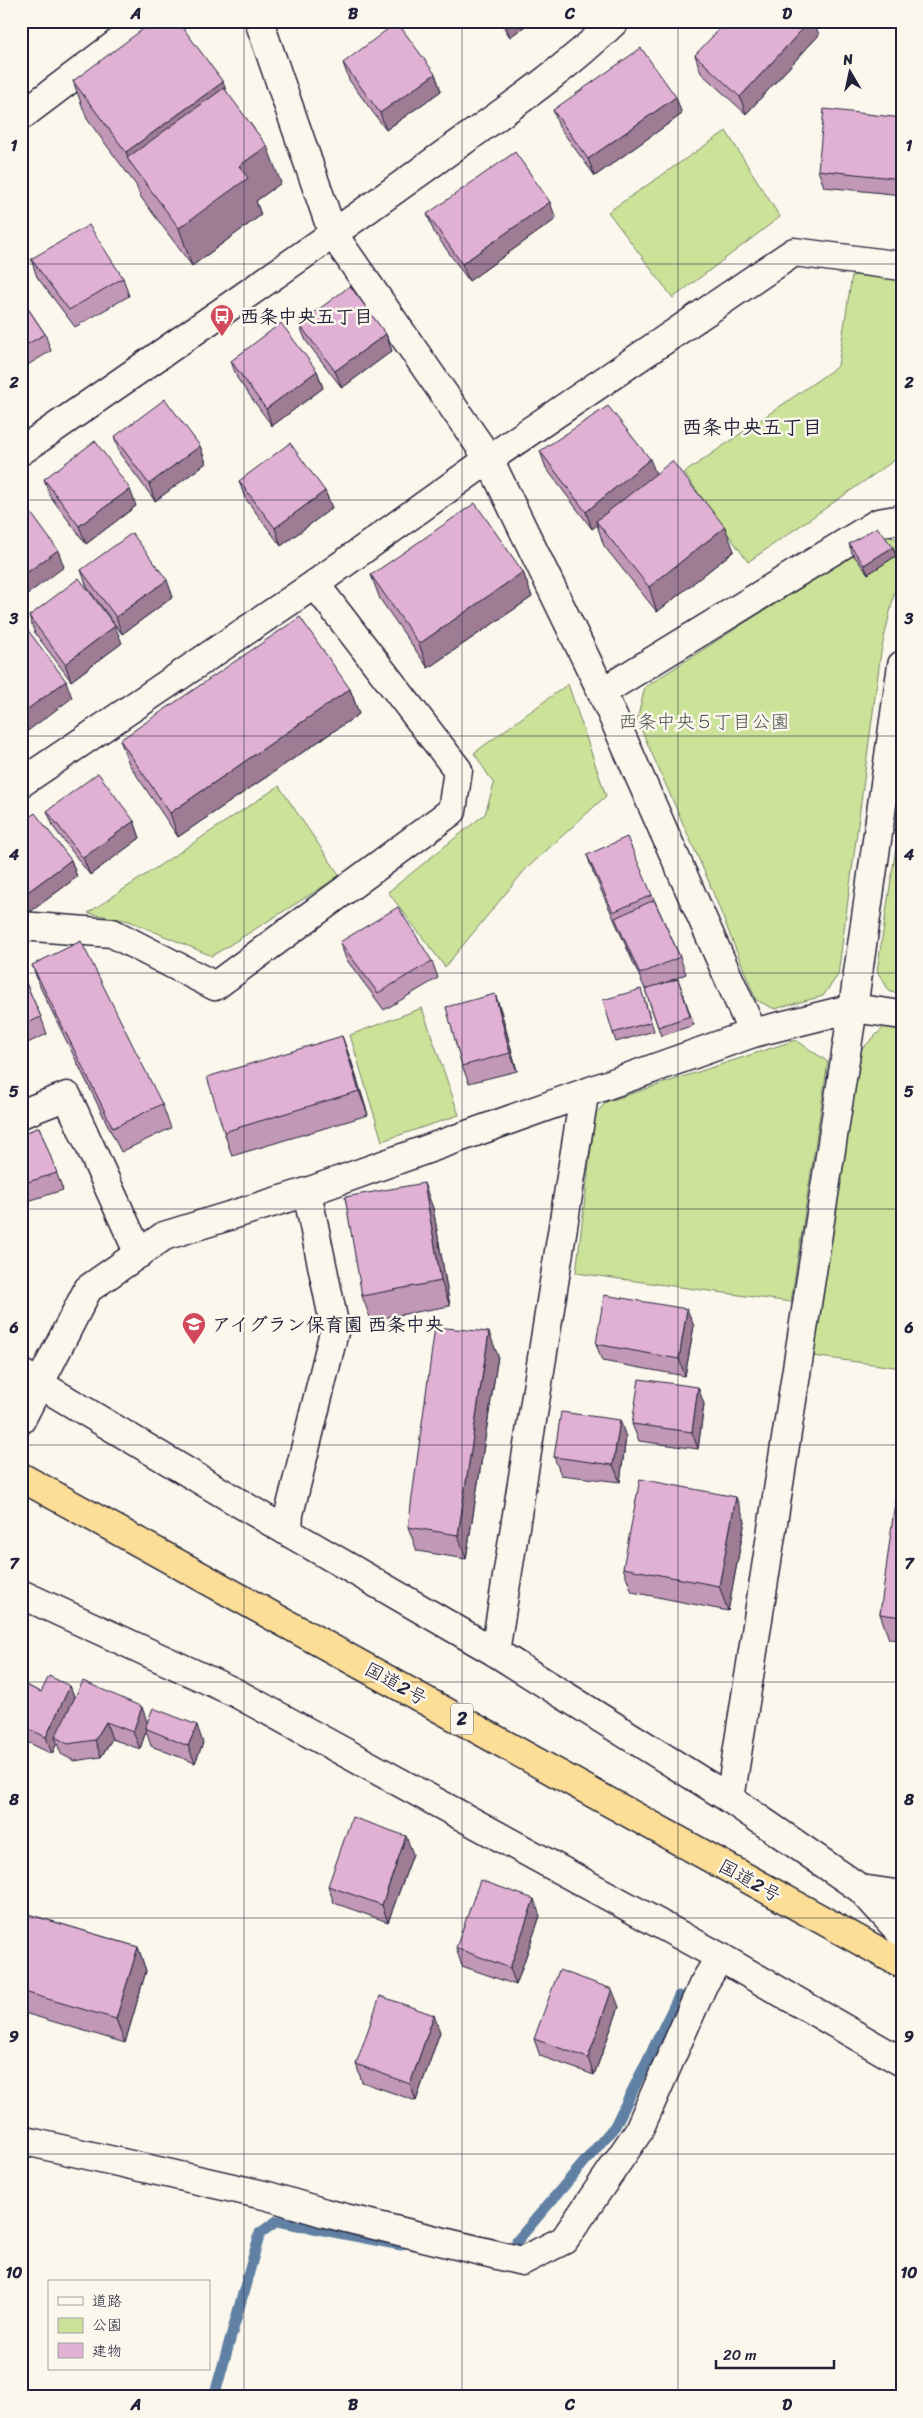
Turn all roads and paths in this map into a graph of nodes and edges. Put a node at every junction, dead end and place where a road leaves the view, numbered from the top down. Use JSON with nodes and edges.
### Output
{"nodes":[{"id":1,"x":147,"y":21,"type":"edge"},
{"id":2,"x":259,"y":21,"type":"edge"},
{"id":3,"x":615,"y":21,"type":"edge"},
{"id":4,"x":21,"y":116,"type":"edge"},
{"id":5,"x":333,"y":234,"type":"junction"},
{"id":6,"x":902,"y":266,"type":"edge"},
{"id":7,"x":21,"y":451,"type":"edge"},
{"id":8,"x":489,"y":459,"type":"junction"},
{"id":9,"x":902,"y":519,"type":"edge"},
{"id":10,"x":315,"y":584,"type":"junction"},
{"id":11,"x":902,"y":665,"type":"edge"},
{"id":12,"x":602,"y":692,"type":"junction"},
{"id":13,"x":21,"y":782,"type":"edge"},
{"id":14,"x":21,"y":926,"type":"edge"},
{"id":15,"x":853,"y":1008,"type":"junction"},
{"id":16,"x":902,"y":1015,"type":"edge"},
{"id":17,"x":753,"y":1033,"type":"junction"},
{"id":18,"x":584,"y":1095,"type":"junction"},
{"id":19,"x":21,"y":1114,"type":"edge"},
{"id":20,"x":307,"y":1192,"type":"junction"},
{"id":21,"x":139,"y":1254,"type":"junction"},
{"id":22,"x":30,"y":1378,"type":"edge"},
{"id":23,"x":21,"y":1420,"type":"edge"},
{"id":24,"x":21,"y":1476,"type":"edge"},
{"id":25,"x":288,"y":1532,"type":"junction"},
{"id":26,"x":21,"y":1594,"type":"edge"},
{"id":27,"x":495,"y":1652,"type":"junction"},
{"id":28,"x":730,"y":1799,"type":"junction"},
{"id":29,"x":861,"y":1889,"type":"junction"},
{"id":30,"x":902,"y":1895,"type":"edge"},
{"id":31,"x":902,"y":1934,"type":"edge"},
{"id":32,"x":720,"y":1957,"type":"junction"},
{"id":33,"x":902,"y":1964,"type":"edge"},
{"id":34,"x":902,"y":2062,"type":"edge"},
{"id":35,"x":21,"y":2140,"type":"edge"}],
"edges":[{"from":1,"to":4,"type":"street"},
{"from":2,"to":5,"type":"street"},
{"from":3,"to":5,"type":"street"},
{"from":5,"to":7,"type":"street"},
{"from":5,"to":8,"type":"street"},
{"from":6,"to":8,"type":"street"},
{"from":8,"to":10,"type":"street"},
{"from":8,"to":12,"type":"street"},
{"from":9,"to":12,"type":"street"},
{"from":10,"to":13,"type":"street"},
{"from":10,"to":14,"type":"street"},
{"from":11,"to":15,"type":"street"},
{"from":12,"to":17,"type":"street"},
{"from":15,"to":16,"type":"street"},
{"from":15,"to":17,"type":"street"},
{"from":15,"to":28,"type":"street"},
{"from":17,"to":18,"type":"street"},
{"from":18,"to":20,"type":"street"},
{"from":18,"to":27,"type":"street"},
{"from":19,"to":21,"type":"street"},
{"from":20,"to":21,"type":"street"},
{"from":20,"to":25,"type":"street"},
{"from":21,"to":22,"type":"street"},
{"from":22,"to":23,"type":"street"},
{"from":22,"to":25,"type":"street"},
{"from":24,"to":33,"type":"highway","name":"国道2号","number":"2"},
{"from":25,"to":27,"type":"street"},
{"from":26,"to":32,"type":"street"},
{"from":27,"to":28,"type":"street"},
{"from":28,"to":29,"type":"street"},
{"from":29,"to":30,"type":"street"},
{"from":29,"to":31,"type":"street"},
{"from":32,"to":34,"type":"street"},
{"from":32,"to":35,"type":"street"}]}
